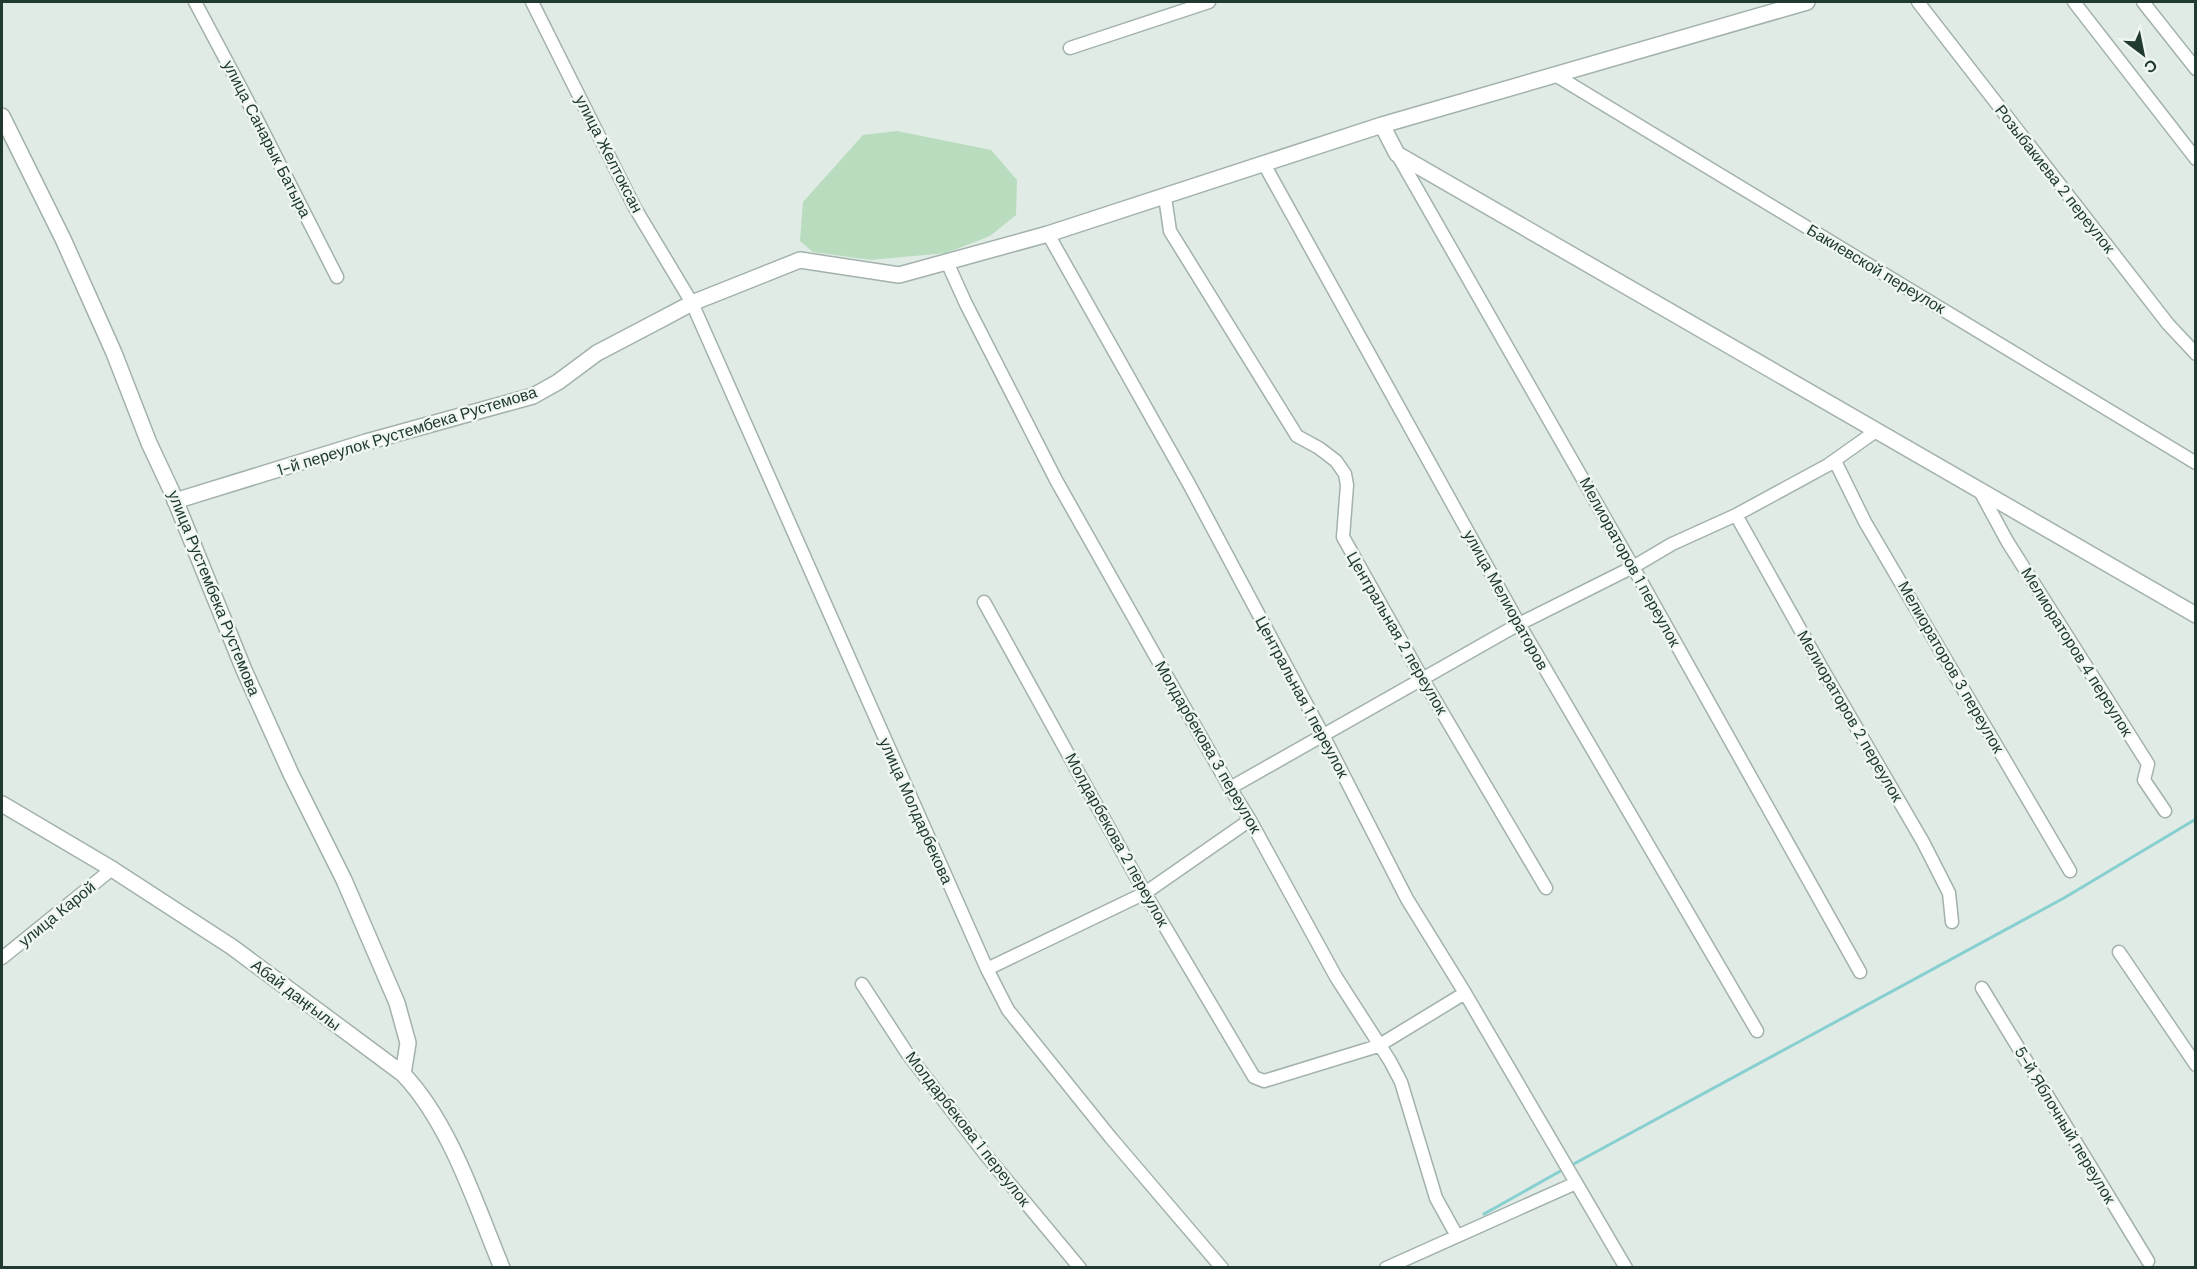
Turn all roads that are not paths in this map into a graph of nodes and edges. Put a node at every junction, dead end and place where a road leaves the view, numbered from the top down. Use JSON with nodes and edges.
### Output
{"nodes":[{"id":1,"x":195,"y":2,"type":"edge"},
{"id":2,"x":532,"y":2,"type":"edge"},
{"id":3,"x":1209,"y":2,"type":"edge"},
{"id":4,"x":1808,"y":2,"type":"edge"},
{"id":5,"x":1918,"y":2,"type":"edge"},
{"id":6,"x":2074,"y":2,"type":"edge"},
{"id":7,"x":2143,"y":2,"type":"edge"},
{"id":8,"x":1070,"y":48,"type":"dead end"},
{"id":9,"x":2196,"y":69,"type":"edge"},
{"id":10,"x":1557,"y":76,"type":"junction"},
{"id":11,"x":2,"y":116,"type":"edge"},
{"id":12,"x":1382,"y":125,"type":"junction"},
{"id":13,"x":1397,"y":154,"type":"junction"},
{"id":14,"x":2196,"y":159,"type":"edge"},
{"id":15,"x":1264,"y":164,"type":"junction"},
{"id":16,"x":1165,"y":197,"type":"junction"},
{"id":17,"x":1048,"y":234,"type":"junction"},
{"id":18,"x":946,"y":261,"type":"junction"},
{"id":19,"x":337,"y":277,"type":"dead end"},
{"id":20,"x":692,"y":303,"type":"junction"},
{"id":21,"x":2196,"y":354,"type":"edge"},
{"id":22,"x":1876,"y":431,"type":"junction"},
{"id":23,"x":1835,"y":461,"type":"junction"},
{"id":24,"x":2196,"y":463,"type":"edge"},
{"id":25,"x":1981,"y":493,"type":"junction"},
{"id":26,"x":175,"y":501,"type":"junction"},
{"id":27,"x":1736,"y":515,"type":"junction"},
{"id":28,"x":1633,"y":567,"type":"junction"},
{"id":29,"x":984,"y":602,"type":"dead end"},
{"id":30,"x":2196,"y":615,"type":"edge"},
{"id":31,"x":1519,"y":624,"type":"junction"},
{"id":32,"x":1422,"y":678,"type":"junction"},
{"id":33,"x":1323,"y":735,"type":"junction"},
{"id":34,"x":1230,"y":788,"type":"junction"},
{"id":35,"x":2,"y":804,"type":"edge"},
{"id":36,"x":2165,"y":811,"type":"dead end"},
{"id":37,"x":1250,"y":820,"type":"junction"},
{"id":38,"x":112,"y":869,"type":"junction"},
{"id":39,"x":2070,"y":871,"type":"dead end"},
{"id":40,"x":1546,"y":888,"type":"dead end"},
{"id":41,"x":1145,"y":893,"type":"junction"},
{"id":42,"x":1952,"y":922,"type":"dead end"},
{"id":43,"x":2119,"y":952,"type":"dead end"},
{"id":44,"x":2,"y":958,"type":"edge"},
{"id":45,"x":987,"y":969,"type":"junction"},
{"id":46,"x":1860,"y":972,"type":"dead end"},
{"id":47,"x":862,"y":984,"type":"dead end"},
{"id":48,"x":1982,"y":988,"type":"dead end"},
{"id":49,"x":1465,"y":993,"type":"junction"},
{"id":50,"x":1757,"y":1031,"type":"dead end"},
{"id":51,"x":1378,"y":1046,"type":"junction"},
{"id":52,"x":2196,"y":1065,"type":"edge"},
{"id":53,"x":403,"y":1074,"type":"junction"},
{"id":54,"x":1576,"y":1183,"type":"junction"},
{"id":55,"x":1457,"y":1236,"type":"junction"},
{"id":56,"x":2148,"y":1261,"type":"dead end"},
{"id":57,"x":502,"y":1268,"type":"edge"},
{"id":58,"x":1080,"y":1268,"type":"edge"},
{"id":59,"x":1222,"y":1268,"type":"edge"},
{"id":60,"x":1386,"y":1268,"type":"edge"},
{"id":61,"x":1626,"y":1268,"type":"edge"}],
"edges":[{"from":1,"to":19,"type":"street","name":"улица Санарык Батыра"},
{"from":2,"to":20,"type":"street","name":"улица Желтоксан"},
{"from":3,"to":8,"type":"street"},
{"from":4,"to":10,"type":"street","name":"1-й переулок Рустембека Рустемова"},
{"from":5,"to":21,"type":"street","name":"Розыбакиева 2 переулок"},
{"from":6,"to":14,"type":"street"},
{"from":7,"to":9,"type":"street"},
{"from":10,"to":12,"type":"street","name":"1-й переулок Рустембека Рустемова"},
{"from":10,"to":24,"type":"street","name":"Бакиевской переулок"},
{"from":11,"to":26,"type":"street","name":"улица Рустембека Рустемова"},
{"from":12,"to":13,"type":"street"},
{"from":12,"to":15,"type":"street","name":"1-й переулок Рустембека Рустемова"},
{"from":13,"to":22,"type":"street"},
{"from":13,"to":28,"type":"street","name":"Мелиораторов 1 переулок"},
{"from":15,"to":16,"type":"street","name":"1-й переулок Рустембека Рустемова"},
{"from":15,"to":31,"type":"street","name":"улица Мелиораторов"},
{"from":16,"to":17,"type":"street","name":"1-й переулок Рустембека Рустемова"},
{"from":16,"to":32,"type":"street","name":"Центральная 2 переулок"},
{"from":17,"to":18,"type":"street","name":"1-й переулок Рустембека Рустемова"},
{"from":17,"to":33,"type":"street","name":"Центральная 1 переулок"},
{"from":18,"to":20,"type":"street","name":"1-й переулок Рустембека Рустемова"},
{"from":18,"to":34,"type":"street","name":"Молдарбекова 3 переулок"},
{"from":20,"to":26,"type":"street","name":"1-й переулок Рустембека Рустемова"},
{"from":20,"to":45,"type":"street","name":"улица Молдарбекова"},
{"from":22,"to":23,"type":"street"},
{"from":22,"to":25,"type":"street"},
{"from":23,"to":27,"type":"street"},
{"from":23,"to":39,"type":"street","name":"Мелиораторов 3 переулок"},
{"from":25,"to":30,"type":"street"},
{"from":25,"to":36,"type":"street","name":"Мелиораторов 4 переулок"},
{"from":26,"to":53,"type":"street","name":"улица Рустембека Рустемова"},
{"from":27,"to":28,"type":"street"},
{"from":27,"to":42,"type":"street","name":"Мелиораторов 2 переулок"},
{"from":28,"to":31,"type":"street"},
{"from":28,"to":46,"type":"street","name":"Мелиораторов 1 переулок"},
{"from":29,"to":41,"type":"street","name":"Молдарбекова 2 переулок"},
{"from":31,"to":32,"type":"street"},
{"from":31,"to":50,"type":"street","name":"улица Мелиораторов"},
{"from":32,"to":33,"type":"street"},
{"from":32,"to":40,"type":"street","name":"Центральная 2 переулок"},
{"from":33,"to":34,"type":"street"},
{"from":33,"to":49,"type":"street","name":"Центральная 1 переулок"},
{"from":34,"to":37,"type":"street","name":"Молдарбекова 3 переулок"},
{"from":35,"to":38,"type":"street","name":"Абай даңғылы"},
{"from":37,"to":41,"type":"street"},
{"from":37,"to":51,"type":"street","name":"Молдарбекова 3 переулок"},
{"from":38,"to":44,"type":"street","name":"улица Карой"},
{"from":38,"to":53,"type":"street","name":"Абай даңғылы"},
{"from":41,"to":45,"type":"street"},
{"from":41,"to":51,"type":"street","name":"Молдарбекова 2 переулок"},
{"from":43,"to":52,"type":"street"},
{"from":45,"to":59,"type":"street","name":"улица Молдарбекова"},
{"from":47,"to":58,"type":"street","name":"Молдарбекова 1 переулок"},
{"from":48,"to":56,"type":"street","name":"5-й Яблочный переулок"},
{"from":49,"to":51,"type":"street"},
{"from":49,"to":54,"type":"street","name":"Центральная 1 переулок"},
{"from":51,"to":55,"type":"street","name":"Молдарбекова 3 переулок"},
{"from":53,"to":57,"type":"street","name":"Абай даңғылы"},
{"from":54,"to":55,"type":"street"},
{"from":54,"to":61,"type":"street","name":"Центральная 1 переулок"},
{"from":55,"to":60,"type":"street"}]}
